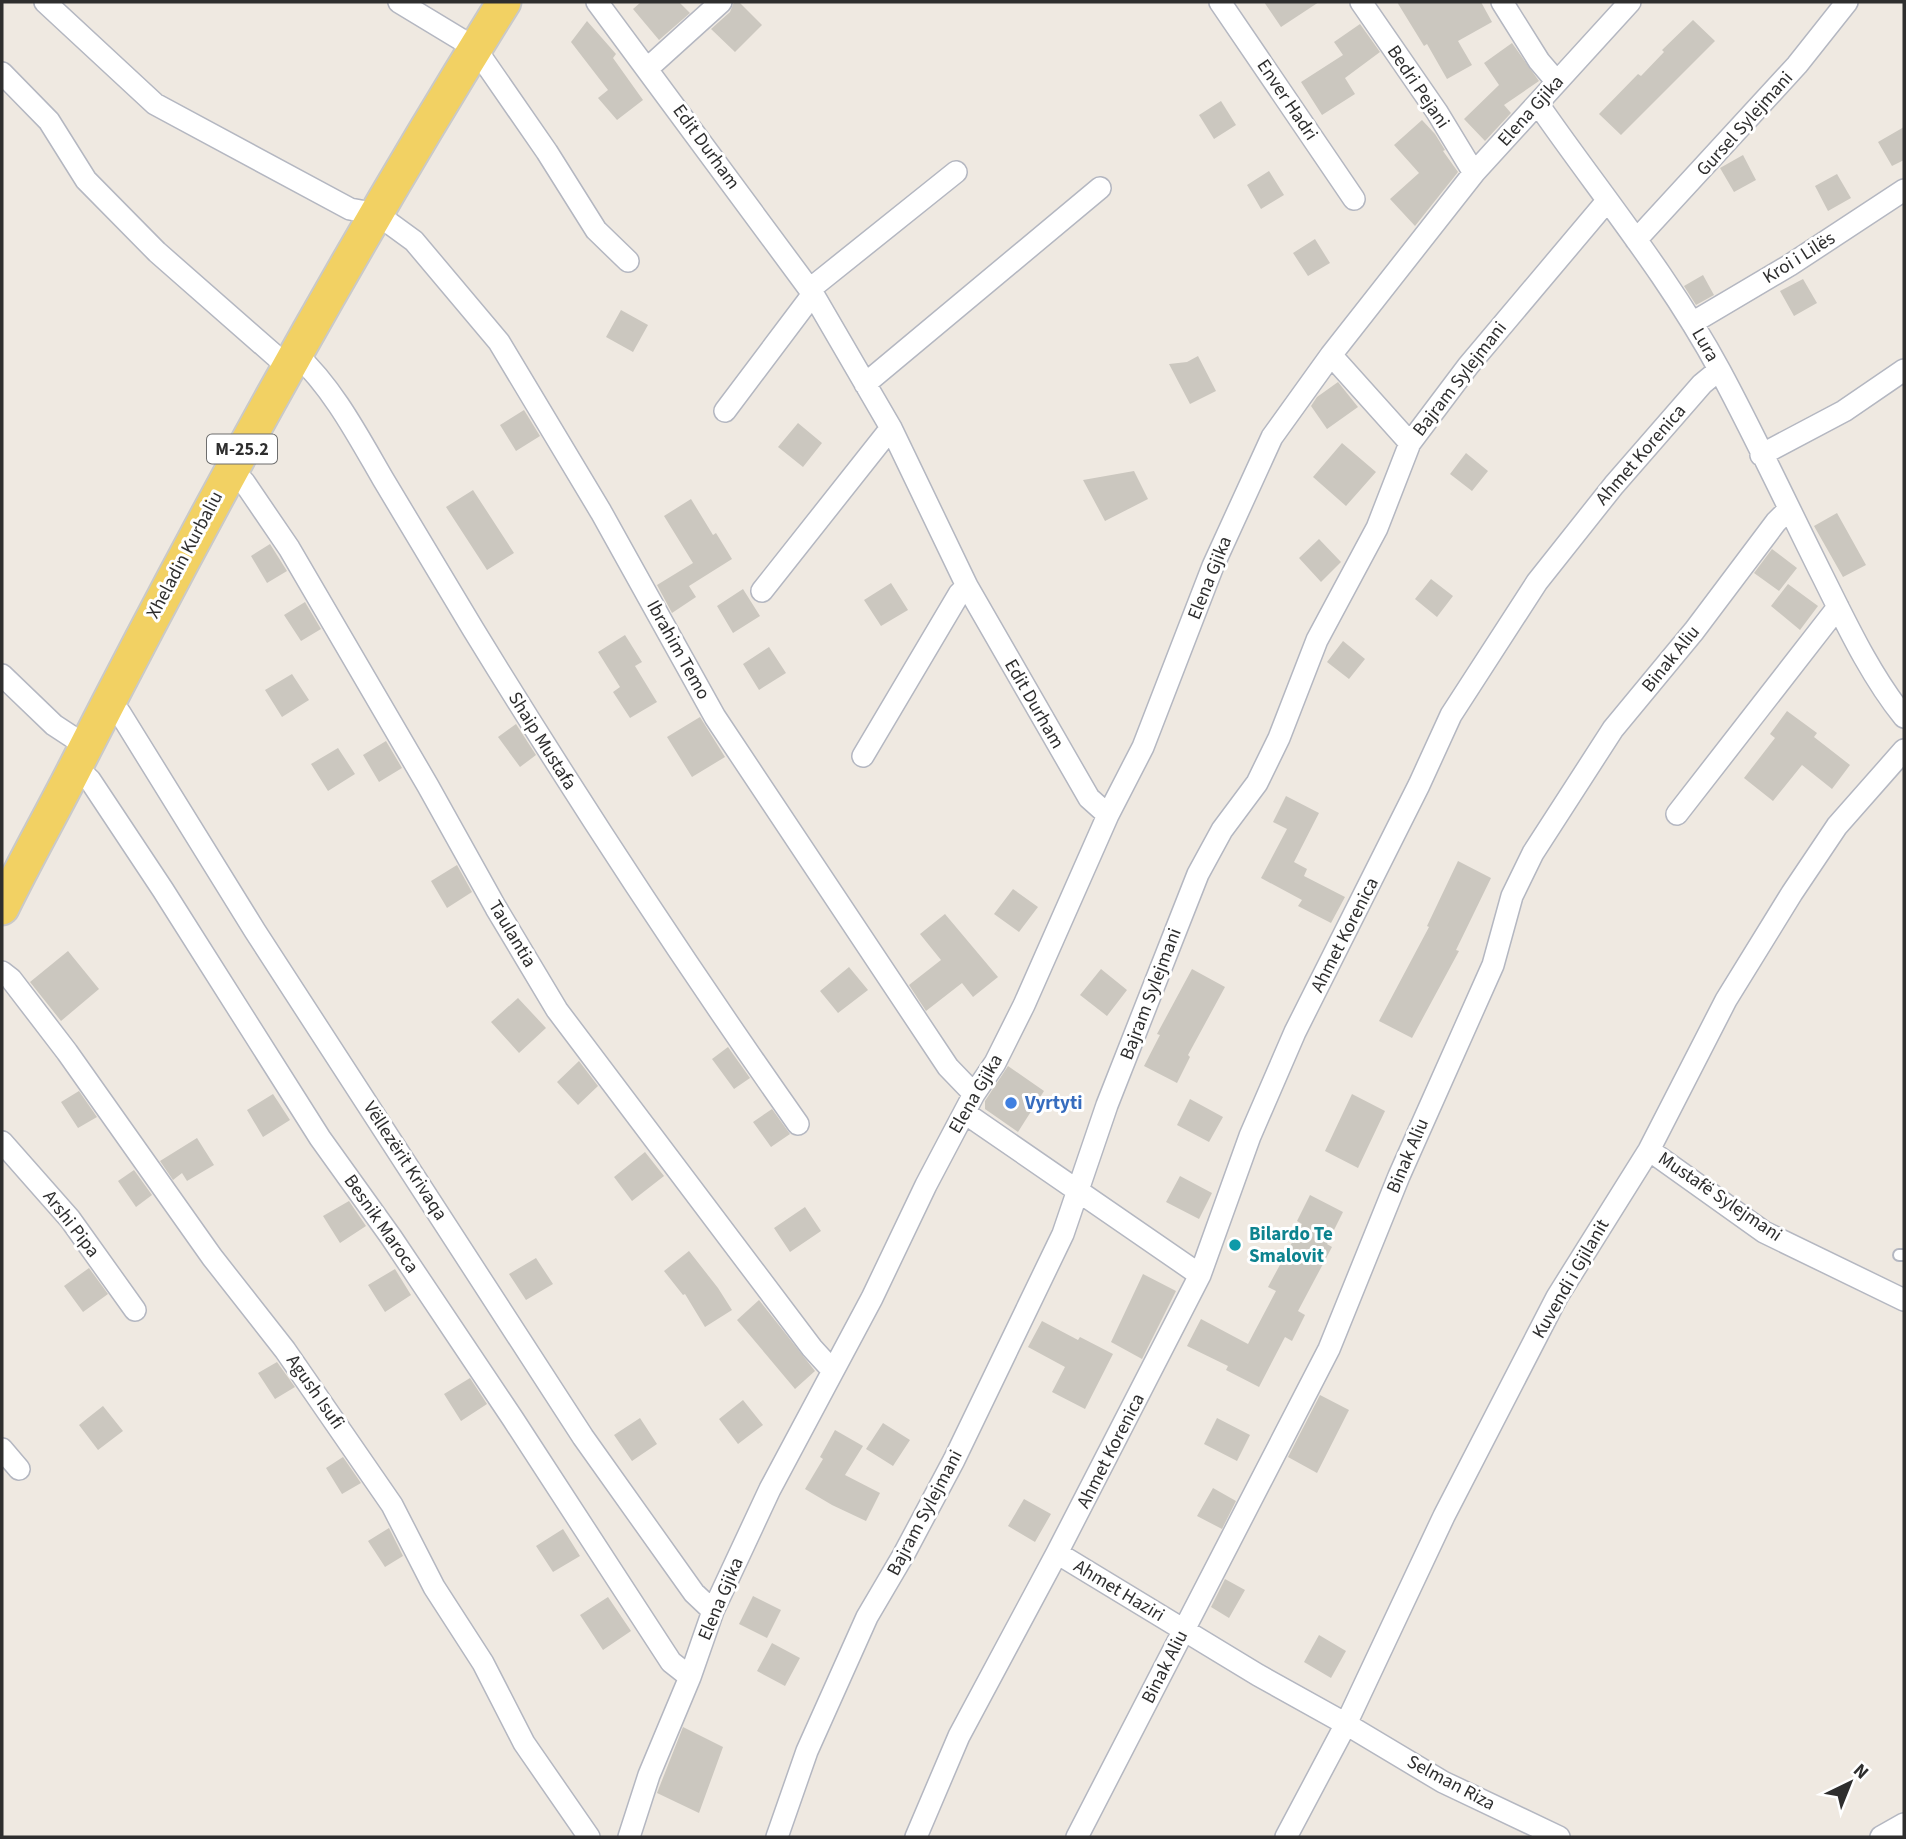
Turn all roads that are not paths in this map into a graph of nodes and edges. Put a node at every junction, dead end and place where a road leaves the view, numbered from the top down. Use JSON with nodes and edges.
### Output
{"nodes":[{"id":1,"x":46,"y":2,"type":"edge"},
{"id":2,"x":399,"y":2,"type":"edge"},
{"id":3,"x":504,"y":2,"type":"edge"},
{"id":4,"x":597,"y":2,"type":"edge"},
{"id":5,"x":721,"y":2,"type":"edge"},
{"id":6,"x":1220,"y":2,"type":"edge"},
{"id":7,"x":1361,"y":2,"type":"edge"},
{"id":8,"x":1502,"y":2,"type":"edge"},
{"id":9,"x":1630,"y":2,"type":"edge"},
{"id":10,"x":1847,"y":2,"type":"edge"},
{"id":11,"x":475,"y":48,"type":"junction"},
{"id":12,"x":648,"y":68,"type":"junction"},
{"id":13,"x":2,"y":74,"type":"edge"},
{"id":14,"x":1557,"y":82,"type":"junction"},
{"id":15,"x":1538,"y":104,"type":"junction"},
{"id":16,"x":956,"y":172,"type":"dead end"},
{"id":17,"x":1474,"y":173,"type":"junction"},
{"id":18,"x":1100,"y":188,"type":"dead end"},
{"id":19,"x":1904,"y":190,"type":"edge"},
{"id":20,"x":1354,"y":199,"type":"dead end"},
{"id":21,"x":1607,"y":201,"type":"junction"},
{"id":22,"x":377,"y":214,"type":"junction"},
{"id":23,"x":1636,"y":240,"type":"junction"},
{"id":24,"x":628,"y":261,"type":"dead end"},
{"id":25,"x":812,"y":292,"type":"junction"},
{"id":26,"x":1692,"y":323,"type":"junction"},
{"id":27,"x":1331,"y":355,"type":"junction"},
{"id":28,"x":292,"y":360,"type":"junction"},
{"id":29,"x":1719,"y":370,"type":"junction"},
{"id":30,"x":1904,"y":370,"type":"edge"},
{"id":31,"x":865,"y":384,"type":"junction"},
{"id":32,"x":725,"y":411,"type":"dead end"},
{"id":33,"x":891,"y":428,"type":"junction"},
{"id":34,"x":1410,"y":443,"type":"junction"},
{"id":35,"x":1761,"y":455,"type":"junction"},
{"id":36,"x":231,"y":470,"type":"junction"},
{"id":37,"x":1789,"y":509,"type":"junction"},
{"id":38,"x":967,"y":586,"type":"junction"},
{"id":39,"x":762,"y":591,"type":"dead end"},
{"id":40,"x":1838,"y":607,"type":"junction"},
{"id":41,"x":2,"y":676,"type":"edge"},
{"id":42,"x":108,"y":704,"type":"junction"},
{"id":43,"x":1904,"y":717,"type":"edge"},
{"id":44,"x":1904,"y":750,"type":"edge"},
{"id":45,"x":81,"y":756,"type":"junction"},
{"id":46,"x":863,"y":756,"type":"dead end"},
{"id":47,"x":1676,"y":814,"type":"dead end"},
{"id":48,"x":1108,"y":815,"type":"junction"},
{"id":49,"x":6,"y":889,"type":"edge"},
{"id":50,"x":2,"y":972,"type":"edge"},
{"id":51,"x":969,"y":1103,"type":"junction"},
{"id":52,"x":798,"y":1124,"type":"dead end"},
{"id":53,"x":2,"y":1142,"type":"edge"},
{"id":54,"x":1648,"y":1150,"type":"junction"},
{"id":55,"x":1078,"y":1191,"type":"junction"},
{"id":56,"x":1200,"y":1275,"type":"junction"},
{"id":57,"x":1904,"y":1300,"type":"edge"},
{"id":58,"x":135,"y":1310,"type":"dead end"},
{"id":59,"x":833,"y":1371,"type":"junction"},
{"id":60,"x":2,"y":1449,"type":"edge"},
{"id":61,"x":19,"y":1469,"type":"dead end"},
{"id":62,"x":1057,"y":1553,"type":"junction"},
{"id":63,"x":713,"y":1611,"type":"junction"},
{"id":64,"x":1184,"y":1629,"type":"junction"},
{"id":65,"x":691,"y":1677,"type":"junction"},
{"id":66,"x":1346,"y":1724,"type":"junction"},
{"id":67,"x":1904,"y":1824,"type":"edge"},
{"id":68,"x":589,"y":1837,"type":"edge"},
{"id":69,"x":629,"y":1837,"type":"edge"},
{"id":70,"x":777,"y":1837,"type":"edge"},
{"id":71,"x":916,"y":1837,"type":"edge"},
{"id":72,"x":1077,"y":1837,"type":"edge"},
{"id":73,"x":1286,"y":1837,"type":"edge"},
{"id":74,"x":1559,"y":1837,"type":"edge"},
{"id":75,"x":1881,"y":1837,"type":"edge"}],
"edges":[{"from":1,"to":22,"type":"street"},
{"from":2,"to":11,"type":"street"},
{"from":3,"to":11,"type":"main road","name":"Xheladin Kurbaliu","number":"M-25.2"},
{"from":4,"to":12,"type":"street","name":"Edit Durham"},
{"from":5,"to":12,"type":"street"},
{"from":6,"to":20,"type":"street","name":"Enver Hadri"},
{"from":7,"to":17,"type":"street","name":"Bedri Pejani"},
{"from":8,"to":14,"type":"street"},
{"from":9,"to":14,"type":"street","name":"Elena Gjika"},
{"from":10,"to":23,"type":"street","name":"Gursel Sylejmani"},
{"from":11,"to":22,"type":"main road","name":"Xheladin Kurbaliu","number":"M-25.2"},
{"from":11,"to":24,"type":"street"},
{"from":12,"to":25,"type":"street","name":"Edit Durham"},
{"from":13,"to":28,"type":"street"},
{"from":14,"to":15,"type":"street","name":"Elena Gjika"},
{"from":15,"to":17,"type":"street","name":"Elena Gjika"},
{"from":15,"to":21,"type":"street","name":"Lura"},
{"from":16,"to":25,"type":"street"},
{"from":17,"to":27,"type":"street","name":"Elena Gjika"},
{"from":18,"to":31,"type":"street"},
{"from":19,"to":26,"type":"street","name":"Kroi i Lilës"},
{"from":21,"to":23,"type":"street","name":"Lura"},
{"from":21,"to":34,"type":"street","name":"Bajram Sylejmani"},
{"from":22,"to":28,"type":"main road","name":"Xheladin Kurbaliu","number":"M-25.2"},
{"from":22,"to":51,"type":"street","name":"Ibrahim Temo"},
{"from":23,"to":26,"type":"street","name":"Lura"},
{"from":25,"to":31,"type":"street","name":"Edit Durham"},
{"from":25,"to":32,"type":"street"},
{"from":26,"to":29,"type":"street","name":"Lura"},
{"from":27,"to":34,"type":"street"},
{"from":27,"to":48,"type":"street","name":"Elena Gjika"},
{"from":28,"to":36,"type":"main road","name":"Xheladin Kurbaliu","number":"M-25.2"},
{"from":28,"to":52,"type":"street","name":"Shaip Mustafa"},
{"from":29,"to":35,"type":"street","name":"Lura"},
{"from":29,"to":56,"type":"street","name":"Ahmet Korenica"},
{"from":30,"to":35,"type":"street"},
{"from":31,"to":33,"type":"street","name":"Edit Durham"},
{"from":33,"to":38,"type":"street","name":"Edit Durham"},
{"from":33,"to":39,"type":"street"},
{"from":34,"to":55,"type":"street","name":"Bajram Sylejmani"},
{"from":35,"to":37,"type":"street","name":"Lura"},
{"from":36,"to":42,"type":"main road","name":"Xheladin Kurbaliu","number":"M-25.2"},
{"from":36,"to":59,"type":"street","name":"Taulantia"},
{"from":37,"to":40,"type":"street","name":"Lura"},
{"from":37,"to":64,"type":"street","name":"Binak Aliu"},
{"from":38,"to":46,"type":"street"},
{"from":38,"to":48,"type":"street","name":"Edit Durham"},
{"from":40,"to":43,"type":"street","name":"Lura"},
{"from":40,"to":47,"type":"street"},
{"from":41,"to":45,"type":"street"},
{"from":42,"to":45,"type":"main road","name":"Xheladin Kurbaliu","number":"M-25.2"},
{"from":42,"to":63,"type":"street","name":"Vëllezërit Krivaqa"},
{"from":44,"to":54,"type":"street","name":"Kuvendi i Gjilanit"},
{"from":45,"to":49,"type":"main road","name":"Xheladin Kurbaliu","number":"M-25.2"},
{"from":45,"to":65,"type":"street","name":"Besnik Maroca"},
{"from":48,"to":51,"type":"street","name":"Elena Gjika"},
{"from":50,"to":68,"type":"street","name":"Agush Isufi"},
{"from":51,"to":55,"type":"street","name":"Ibrahim Temo"},
{"from":51,"to":59,"type":"street","name":"Elena Gjika"},
{"from":53,"to":58,"type":"street","name":"Arshi Pipa"},
{"from":54,"to":57,"type":"street","name":"Mustafë Sylejmani"},
{"from":54,"to":66,"type":"street","name":"Kuvendi i Gjilanit"},
{"from":55,"to":56,"type":"street","name":"Ibrahim Temo"},
{"from":55,"to":70,"type":"street","name":"Bajram Sylejmani"},
{"from":56,"to":62,"type":"street","name":"Ahmet Korenica"},
{"from":59,"to":63,"type":"street","name":"Elena Gjika"},
{"from":60,"to":61,"type":"street"},
{"from":62,"to":64,"type":"street","name":"Ahmet Haziri"},
{"from":62,"to":71,"type":"street","name":"Ahmet Haziri"},
{"from":63,"to":65,"type":"street","name":"Elena Gjika"},
{"from":64,"to":66,"type":"street","name":"Ahmet Haziri"},
{"from":64,"to":72,"type":"street","name":"Binak Aliu"},
{"from":65,"to":69,"type":"street","name":"Elena Gjika"},
{"from":66,"to":73,"type":"street","name":"Kuvendi i Gjilanit"},
{"from":66,"to":74,"type":"street","name":"Selman Riza"},
{"from":67,"to":75,"type":"street"}]}
